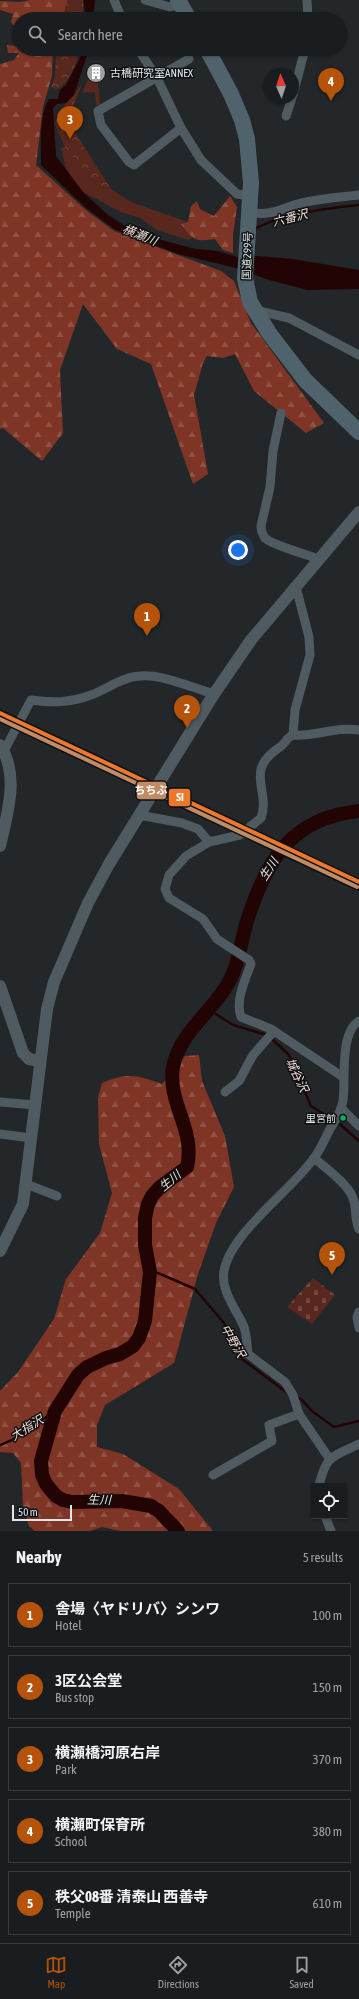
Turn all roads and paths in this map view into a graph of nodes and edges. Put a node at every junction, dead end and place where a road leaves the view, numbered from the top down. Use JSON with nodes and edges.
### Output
{"nodes":[{"id":1,"x":114,"y":0,"type":"edge"},
{"id":2,"x":145,"y":0,"type":"edge"},
{"id":3,"x":307,"y":0,"type":"edge"},
{"id":4,"x":179,"y":2,"type":"edge"},
{"id":5,"x":119,"y":12,"type":"edge"},
{"id":6,"x":185,"y":12,"type":"edge"},
{"id":7,"x":308,"y":12,"type":"edge"},
{"id":8,"x":142,"y":56,"type":"edge"},
{"id":9,"x":210,"y":56,"type":"edge"},
{"id":10,"x":303,"y":56,"type":"edge"},
{"id":11,"x":189,"y":59,"type":"dead end"},
{"id":12,"x":299,"y":73,"type":"edge"},
{"id":13,"x":156,"y":78,"type":"junction"},
{"id":14,"x":290,"y":104,"type":"edge"},
{"id":15,"x":286,"y":116,"type":"dead end"},
{"id":16,"x":181,"y":128,"type":"junction"},
{"id":17,"x":359,"y":195,"type":"edge"},
{"id":18,"x":250,"y":209,"type":"junction"},
{"id":19,"x":254,"y":310,"type":"junction"},
{"id":20,"x":359,"y":355,"type":"edge"},
{"id":21,"x":281,"y":413,"type":"dead end"},
{"id":22,"x":359,"y":432,"type":"edge"},
{"id":23,"x":359,"y":512,"type":"edge"},
{"id":24,"x":319,"y":559,"type":"junction"},
{"id":25,"x":296,"y":587,"type":"junction"},
{"id":26,"x":214,"y":694,"type":"junction"},
{"id":27,"x":359,"y":730,"type":"edge"},
{"id":28,"x":293,"y":735,"type":"junction"},
{"id":29,"x":2,"y":748,"type":"edge"},
{"id":30,"x":139,"y":815,"type":"junction"},
{"id":31,"x":209,"y":842,"type":"junction"},
{"id":32,"x":0,"y":846,"type":"edge"},
{"id":33,"x":0,"y":986,"type":"edge"},
{"id":34,"x":359,"y":1021,"type":"edge"},
{"id":35,"x":274,"y":1032,"type":"junction"},
{"id":36,"x":39,"y":1061,"type":"junction"},
{"id":37,"x":343,"y":1077,"type":"junction"},
{"id":38,"x":225,"y":1092,"type":"dead end"},
{"id":39,"x":0,"y":1102,"type":"edge"},
{"id":40,"x":35,"y":1105,"type":"junction"},
{"id":41,"x":337,"y":1117,"type":"junction"},
{"id":42,"x":359,"y":1126,"type":"edge"},
{"id":43,"x":0,"y":1134,"type":"edge"},
{"id":44,"x":31,"y":1138,"type":"junction"},
{"id":45,"x":314,"y":1158,"type":"junction"},
{"id":46,"x":26,"y":1184,"type":"junction"},
{"id":47,"x":57,"y":1196,"type":"dead end"},
{"id":48,"x":359,"y":1229,"type":"edge"},
{"id":49,"x":0,"y":1251,"type":"edge"},
{"id":50,"x":359,"y":1312,"type":"edge"},
{"id":51,"x":359,"y":1328,"type":"edge"},
{"id":52,"x":299,"y":1414,"type":"junction"},
{"id":53,"x":359,"y":1444,"type":"edge"},
{"id":54,"x":329,"y":1458,"type":"junction"},
{"id":55,"x":213,"y":1475,"type":"dead end"},
{"id":56,"x":319,"y":1483,"type":"edge"},
{"id":57,"x":327,"y":1519,"type":"edge"},
{"id":58,"x":330,"y":1531,"type":"edge"}],
"edges":[{"from":1,"to":5,"type":"street"},
{"from":2,"to":4,"type":"street"},
{"from":3,"to":7,"type":"street"},
{"from":4,"to":6,"type":"highway"},
{"from":8,"to":13,"type":"street"},
{"from":9,"to":18,"type":"highway","name":"国道299号"},
{"from":10,"to":12,"type":"street"},
{"from":11,"to":13,"type":"street"},
{"from":13,"to":16,"type":"street"},
{"from":13,"to":16,"type":"street"},
{"from":14,"to":15,"type":"street"},
{"from":16,"to":18,"type":"street"},
{"from":17,"to":18,"type":"street"},
{"from":18,"to":19,"type":"highway","name":"国道299号"},
{"from":19,"to":20,"type":"street"},
{"from":19,"to":22,"type":"highway","name":"国道299号"},
{"from":21,"to":24,"type":"street"},
{"from":23,"to":24,"type":"street"},
{"from":24,"to":25,"type":"street"},
{"from":25,"to":26,"type":"street"},
{"from":25,"to":28,"type":"street"},
{"from":26,"to":29,"type":"street"},
{"from":26,"to":30,"type":"street"},
{"from":27,"to":28,"type":"street"},
{"from":28,"to":31,"type":"street"},
{"from":29,"to":32,"type":"street"},
{"from":30,"to":31,"type":"street"},
{"from":30,"to":36,"type":"street"},
{"from":31,"to":35,"type":"street"},
{"from":33,"to":36,"type":"street"},
{"from":34,"to":37,"type":"street"},
{"from":35,"to":37,"type":"street"},
{"from":35,"to":38,"type":"street"},
{"from":36,"to":40,"type":"street"},
{"from":37,"to":41,"type":"street"},
{"from":39,"to":40,"type":"street"},
{"from":40,"to":44,"type":"street"},
{"from":41,"to":42,"type":"street"},
{"from":41,"to":45,"type":"street"},
{"from":43,"to":44,"type":"street"},
{"from":44,"to":46,"type":"street"},
{"from":45,"to":48,"type":"street"},
{"from":45,"to":52,"type":"street"},
{"from":46,"to":47,"type":"street"},
{"from":46,"to":49,"type":"street"},
{"from":50,"to":51,"type":"street"},
{"from":52,"to":54,"type":"street"},
{"from":52,"to":55,"type":"street"},
{"from":53,"to":54,"type":"street"},
{"from":54,"to":56,"type":"street"},
{"from":57,"to":58,"type":"street"}]}
